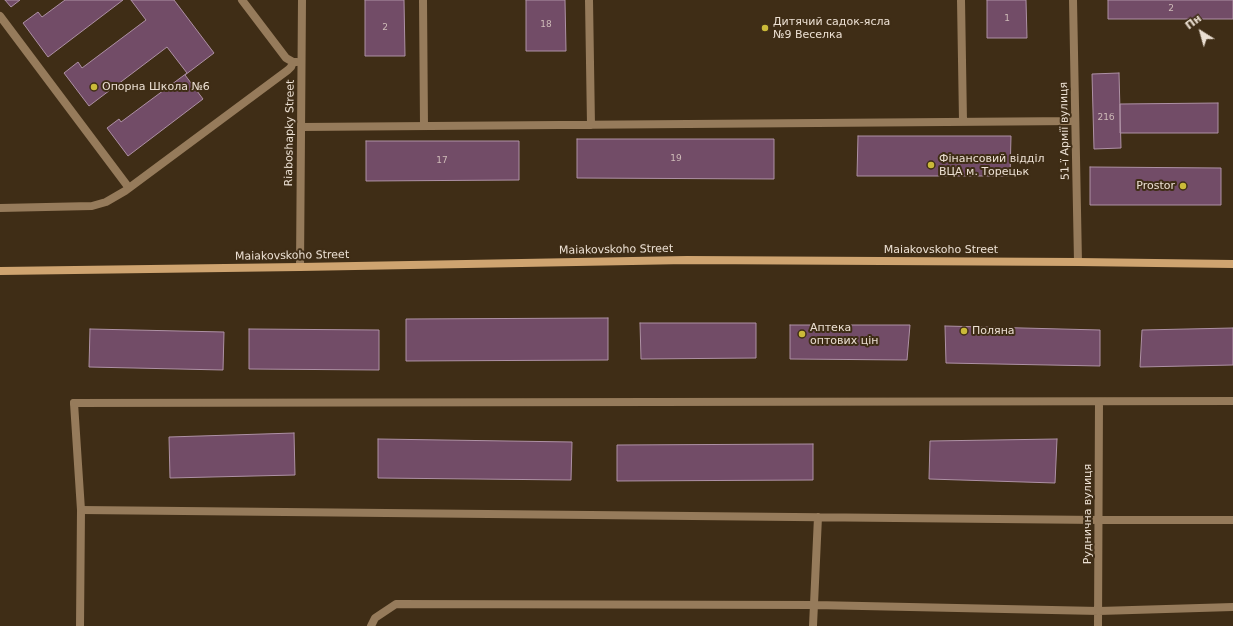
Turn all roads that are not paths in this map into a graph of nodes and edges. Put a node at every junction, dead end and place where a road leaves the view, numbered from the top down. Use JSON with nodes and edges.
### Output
{"nodes":[{"id":1,"x":242,"y":0,"type":"edge"},
{"id":2,"x":302,"y":0,"type":"edge"},
{"id":3,"x":423,"y":0,"type":"edge"},
{"id":4,"x":589,"y":0,"type":"edge"},
{"id":5,"x":961,"y":0,"type":"edge"},
{"id":6,"x":1073,"y":0,"type":"edge"},
{"id":7,"x":0,"y":16,"type":"edge"},
{"id":8,"x":297,"y":62,"type":"junction"},
{"id":9,"x":1075,"y":121,"type":"junction"},
{"id":10,"x":963,"y":122,"type":"junction"},
{"id":11,"x":591,"y":125,"type":"junction"},
{"id":12,"x":424,"y":126,"type":"junction"},
{"id":13,"x":301,"y":127,"type":"junction"},
{"id":14,"x":129,"y":188,"type":"junction"},
{"id":15,"x":0,"y":208,"type":"edge"},
{"id":16,"x":1078,"y":262,"type":"junction"},
{"id":17,"x":1233,"y":264,"type":"edge"},
{"id":18,"x":300,"y":267,"type":"junction"},
{"id":19,"x":0,"y":271,"type":"edge"},
{"id":20,"x":1233,"y":401,"type":"edge"},
{"id":21,"x":1099,"y":402,"type":"junction"},
{"id":22,"x":81,"y":510,"type":"junction"},
{"id":23,"x":818,"y":517,"type":"junction"},
{"id":24,"x":1099,"y":520,"type":"junction"},
{"id":25,"x":1233,"y":520,"type":"edge"},
{"id":26,"x":815,"y":605,"type":"junction"},
{"id":27,"x":1233,"y":607,"type":"edge"},
{"id":28,"x":1099,"y":611,"type":"junction"},
{"id":29,"x":80,"y":626,"type":"edge"},
{"id":30,"x":371,"y":626,"type":"edge"},
{"id":31,"x":813,"y":626,"type":"edge"},
{"id":32,"x":1098,"y":626,"type":"edge"}],
"edges":[{"from":1,"to":8,"type":"street"},
{"from":2,"to":8,"type":"street","name":"Riaboshapky Street"},
{"from":3,"to":12,"type":"street"},
{"from":4,"to":11,"type":"street"},
{"from":5,"to":10,"type":"street"},
{"from":6,"to":9,"type":"street","name":"51-ї Армії вулиця"},
{"from":7,"to":14,"type":"street"},
{"from":8,"to":13,"type":"street","name":"Riaboshapky Street"},
{"from":8,"to":14,"type":"street"},
{"from":9,"to":10,"type":"street"},
{"from":9,"to":16,"type":"street","name":"51-ї Армії вулиця"},
{"from":10,"to":11,"type":"street"},
{"from":11,"to":12,"type":"street"},
{"from":12,"to":13,"type":"street"},
{"from":13,"to":18,"type":"street","name":"Riaboshapky Street"},
{"from":14,"to":15,"type":"street"},
{"from":16,"to":17,"type":"main road","name":"Maiakovskoho Street"},
{"from":16,"to":18,"type":"main road","name":"Maiakovskoho Street"},
{"from":18,"to":19,"type":"main road","name":"Maiakovskoho Street"},
{"from":20,"to":21,"type":"street"},
{"from":21,"to":22,"type":"street"},
{"from":21,"to":24,"type":"street","name":"Руднична вулиця"},
{"from":22,"to":23,"type":"street"},
{"from":22,"to":29,"type":"street"},
{"from":23,"to":24,"type":"street"},
{"from":23,"to":26,"type":"street"},
{"from":24,"to":25,"type":"street"},
{"from":24,"to":28,"type":"street","name":"Руднична вулиця"},
{"from":26,"to":28,"type":"street"},
{"from":26,"to":30,"type":"street"},
{"from":26,"to":31,"type":"street"},
{"from":27,"to":28,"type":"street"},
{"from":28,"to":32,"type":"street","name":"Руднична вулиця"}]}
